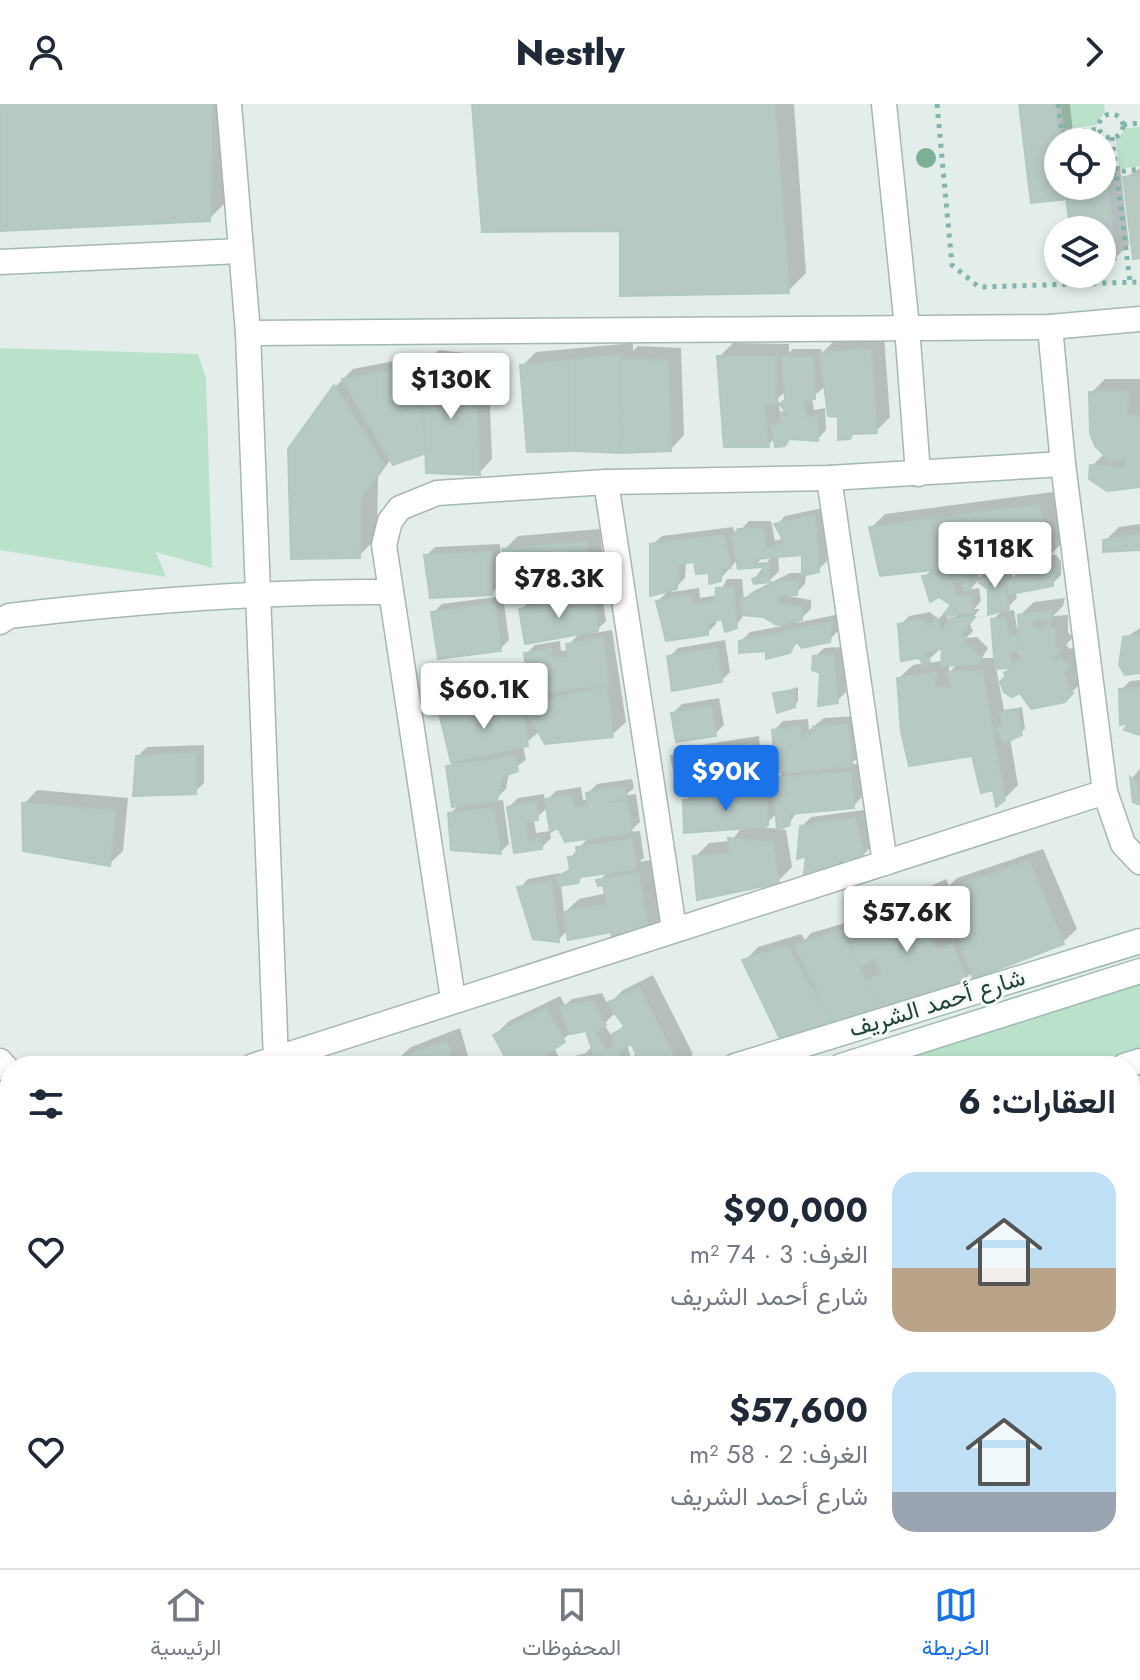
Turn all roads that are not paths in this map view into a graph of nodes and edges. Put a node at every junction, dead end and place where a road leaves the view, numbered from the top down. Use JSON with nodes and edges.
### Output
{"nodes":[{"id":1,"x":229,"y":104,"type":"edge"},
{"id":2,"x":884,"y":104,"type":"edge"},
{"id":3,"x":240,"y":251,"type":"junction"},
{"id":4,"x":0,"y":262,"type":"edge"},
{"id":5,"x":1140,"y":319,"type":"edge"},
{"id":6,"x":907,"y":327,"type":"junction"},
{"id":7,"x":1050,"y":327,"type":"junction"},
{"id":8,"x":248,"y":333,"type":"junction"},
{"id":9,"x":1063,"y":464,"type":"junction"},
{"id":10,"x":918,"y":474,"type":"junction"},
{"id":11,"x":829,"y":478,"type":"junction"},
{"id":12,"x":606,"y":482,"type":"junction"},
{"id":13,"x":391,"y":592,"type":"junction"},
{"id":14,"x":258,"y":594,"type":"junction"},
{"id":15,"x":0,"y":622,"type":"edge"},
{"id":16,"x":1105,"y":792,"type":"junction"},
{"id":17,"x":1140,"y":862,"type":"edge"},
{"id":18,"x":885,"y":863,"type":"junction"},
{"id":19,"x":674,"y":929,"type":"junction"},
{"id":20,"x":1140,"y":941,"type":"edge"},
{"id":21,"x":1140,"y":971,"type":"edge"},
{"id":22,"x":453,"y":999,"type":"junction"},
{"id":23,"x":264,"y":1056,"type":"edge"},
{"id":24,"x":285,"y":1056,"type":"edge"},
{"id":25,"x":767,"y":1056,"type":"edge"},
{"id":26,"x":872,"y":1056,"type":"edge"}],
"edges":[{"from":1,"to":3,"type":"street"},
{"from":2,"to":6,"type":"street"},
{"from":3,"to":4,"type":"street"},
{"from":3,"to":8,"type":"street"},
{"from":5,"to":7,"type":"street"},
{"from":6,"to":7,"type":"street"},
{"from":6,"to":8,"type":"street"},
{"from":6,"to":10,"type":"street"},
{"from":7,"to":9,"type":"street"},
{"from":8,"to":14,"type":"street"},
{"from":9,"to":10,"type":"street"},
{"from":9,"to":16,"type":"street"},
{"from":10,"to":11,"type":"street"},
{"from":11,"to":12,"type":"street"},
{"from":11,"to":18,"type":"street"},
{"from":12,"to":13,"type":"street"},
{"from":12,"to":19,"type":"street"},
{"from":13,"to":14,"type":"street"},
{"from":13,"to":22,"type":"street"},
{"from":14,"to":15,"type":"street"},
{"from":14,"to":23,"type":"street"},
{"from":16,"to":17,"type":"street"},
{"from":16,"to":18,"type":"street"},
{"from":18,"to":19,"type":"street"},
{"from":19,"to":22,"type":"street"},
{"from":20,"to":25,"type":"street","name":"شارع أحمد الشريف"},
{"from":21,"to":26,"type":"street","name":"شارع أحمد الشريف"},
{"from":22,"to":24,"type":"street"}]}
